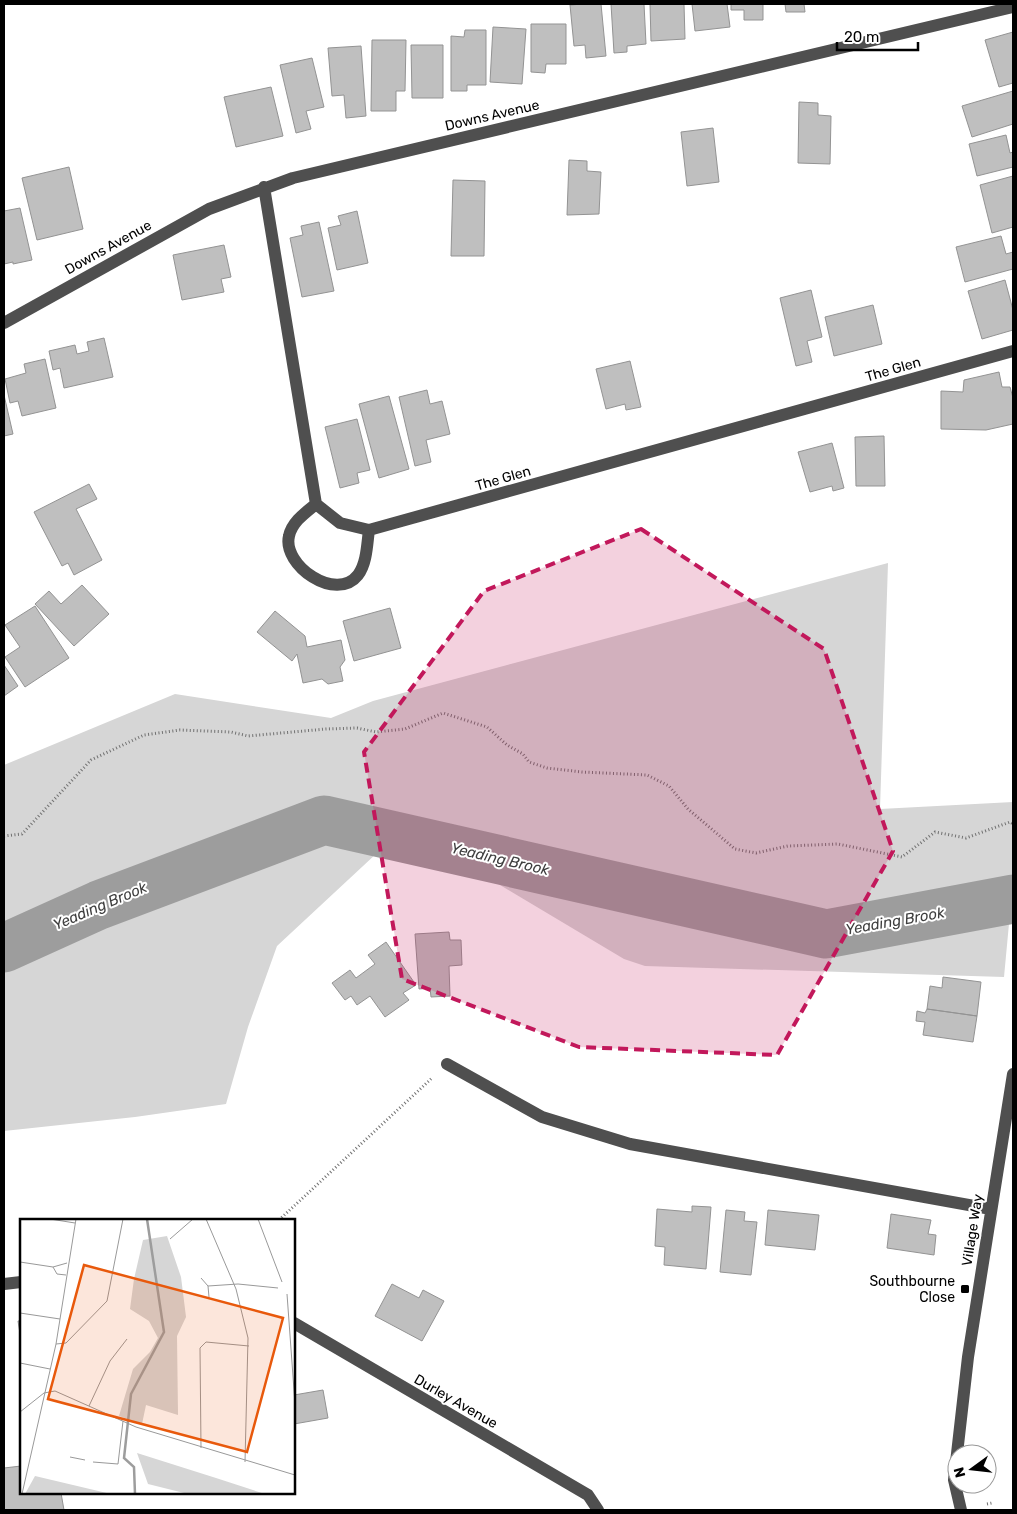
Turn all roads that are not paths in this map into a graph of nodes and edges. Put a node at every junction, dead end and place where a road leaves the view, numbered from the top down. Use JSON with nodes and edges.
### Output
{"nodes":[{"id":1,"x":1013,"y":6,"type":"edge"},
{"id":2,"x":264,"y":187,"type":"junction"},
{"id":3,"x":4,"y":323,"type":"edge"},
{"id":4,"x":1013,"y":351,"type":"edge"},
{"id":5,"x":316,"y":504,"type":"junction"},
{"id":6,"x":369,"y":530,"type":"junction"},
{"id":7,"x":446,"y":1064,"type":"road end"},
{"id":8,"x":1013,"y":1074,"type":"edge"},
{"id":9,"x":990,"y":1209,"type":"junction"},
{"id":10,"x":20,"y":1282,"type":"edge"},
{"id":11,"x":4,"y":1284,"type":"edge"},
{"id":12,"x":295,"y":1325,"type":"edge"},
{"id":13,"x":598,"y":1510,"type":"edge"},
{"id":14,"x":961,"y":1510,"type":"edge"}],
"edges":[{"from":1,"to":2,"type":"street","name":"Downs Avenue"},
{"from":2,"to":3,"type":"street","name":"Downs Avenue"},
{"from":2,"to":5,"type":"street"},
{"from":4,"to":6,"type":"street","name":"The Glen"},
{"from":5,"to":6,"type":"street","name":"The Glen"},
{"from":5,"to":6,"type":"street"},
{"from":7,"to":9,"type":"street"},
{"from":8,"to":9,"type":"street","name":"Village Way"},
{"from":9,"to":14,"type":"street","name":"Village Way"},
{"from":10,"to":11,"type":"street"},
{"from":12,"to":13,"type":"street","name":"Durley Avenue"}]}
